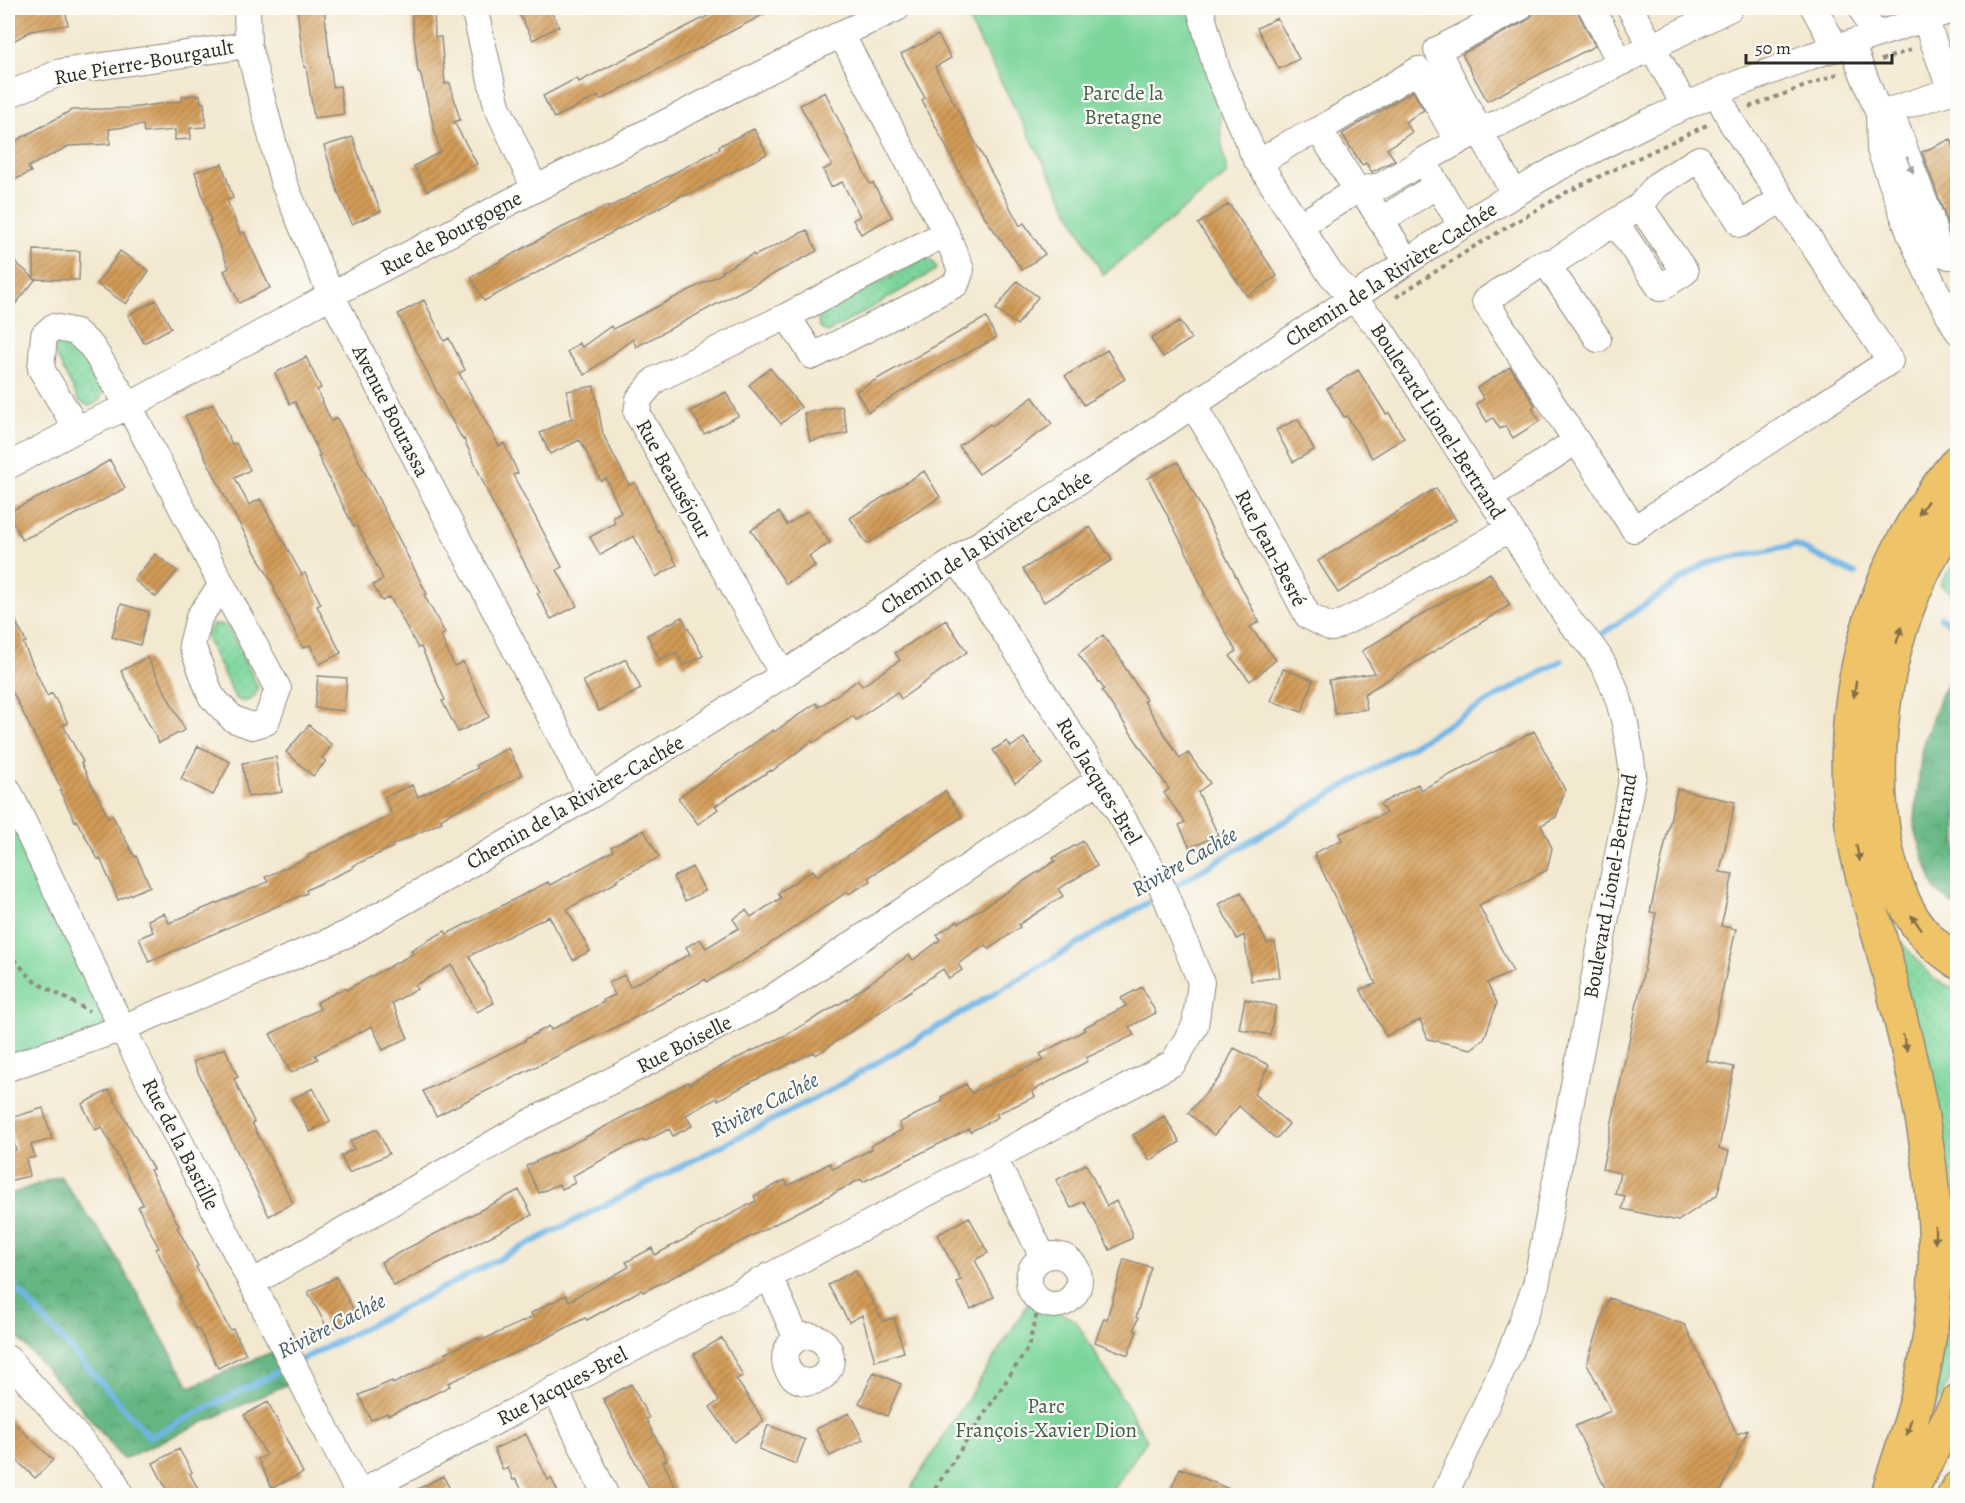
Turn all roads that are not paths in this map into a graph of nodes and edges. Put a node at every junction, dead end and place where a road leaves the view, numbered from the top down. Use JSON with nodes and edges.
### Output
{"nodes":[{"id":1,"x":247,"y":8,"type":"edge"},
{"id":2,"x":474,"y":8,"type":"edge"},
{"id":3,"x":897,"y":8,"type":"edge"},
{"id":4,"x":1200,"y":8,"type":"edge"},
{"id":5,"x":1519,"y":8,"type":"edge"},
{"id":6,"x":1592,"y":8,"type":"edge"},
{"id":7,"x":1630,"y":8,"type":"edge"},
{"id":8,"x":1730,"y":8,"type":"edge"},
{"id":9,"x":1814,"y":8,"type":"edge"},
{"id":10,"x":1862,"y":8,"type":"edge"},
{"id":11,"x":1955,"y":8,"type":"edge"},
{"id":12,"x":1925,"y":18,"type":"junction"},
{"id":13,"x":841,"y":34,"type":"junction"},
{"id":14,"x":1853,"y":42,"type":"junction"},
{"id":15,"x":248,"y":45,"type":"junction"},
{"id":16,"x":1651,"y":47,"type":"junction"},
{"id":17,"x":1620,"y":63,"type":"junction"},
{"id":18,"x":1954,"y":90,"type":"edge"},
{"id":19,"x":1717,"y":93,"type":"junction"},
{"id":20,"x":8,"y":95,"type":"edge"},
{"id":21,"x":1685,"y":106,"type":"junction"},
{"id":22,"x":1885,"y":112,"type":"junction"},
{"id":23,"x":1319,"y":130,"type":"junction"},
{"id":24,"x":1468,"y":136,"type":"junction"},
{"id":25,"x":1423,"y":161,"type":"junction"},
{"id":26,"x":1259,"y":163,"type":"junction"},
{"id":27,"x":1437,"y":185,"type":"junction"},
{"id":28,"x":535,"y":189,"type":"junction"},
{"id":29,"x":1357,"y":190,"type":"junction"},
{"id":30,"x":1514,"y":193,"type":"junction"},
{"id":31,"x":1782,"y":199,"type":"junction"},
{"id":32,"x":1640,"y":206,"type":"junction"},
{"id":33,"x":1382,"y":220,"type":"junction"},
{"id":34,"x":1615,"y":222,"type":"junction"},
{"id":35,"x":1299,"y":226,"type":"junction"},
{"id":36,"x":1462,"y":226,"type":"junction"},
{"id":37,"x":946,"y":233,"type":"junction"},
{"id":38,"x":1958,"y":256,"type":"edge"},
{"id":39,"x":1407,"y":261,"type":"junction"},
{"id":40,"x":1546,"y":263,"type":"junction"},
{"id":41,"x":331,"y":296,"type":"junction"},
{"id":42,"x":1353,"y":298,"type":"junction"},
{"id":43,"x":787,"y":316,"type":"junction"},
{"id":44,"x":1958,"y":331,"type":"edge"},
{"id":45,"x":1598,"y":339,"type":"dead end"},
{"id":46,"x":1192,"y":404,"type":"junction"},
{"id":47,"x":129,"y":405,"type":"junction"},
{"id":48,"x":77,"y":429,"type":"junction"},
{"id":49,"x":1576,"y":441,"type":"junction"},
{"id":50,"x":1958,"y":461,"type":"edge"},
{"id":51,"x":8,"y":466,"type":"edge"},
{"id":52,"x":1490,"y":498,"type":"junction"},
{"id":53,"x":1958,"y":512,"type":"edge"},
{"id":54,"x":1509,"y":529,"type":"junction"},
{"id":55,"x":957,"y":559,"type":"junction"},
{"id":56,"x":222,"y":585,"type":"junction"},
{"id":57,"x":783,"y":675,"type":"junction"},
{"id":58,"x":1100,"y":779,"type":"junction"},
{"id":59,"x":8,"y":790,"type":"edge"},
{"id":60,"x":591,"y":795,"type":"junction"},
{"id":61,"x":1958,"y":962,"type":"edge"},
{"id":62,"x":122,"y":1029,"type":"junction"},
{"id":63,"x":8,"y":1068,"type":"edge"},
{"id":64,"x":994,"y":1158,"type":"junction"},
{"id":65,"x":1043,"y":1257,"type":"junction"},
{"id":66,"x":769,"y":1276,"type":"junction"},
{"id":67,"x":252,"y":1283,"type":"junction"},
{"id":68,"x":797,"y":1338,"type":"dead end"},
{"id":69,"x":8,"y":1359,"type":"edge"},
{"id":70,"x":555,"y":1389,"type":"junction"},
{"id":71,"x":1958,"y":1401,"type":"edge"},
{"id":72,"x":1958,"y":1488,"type":"edge"},
{"id":73,"x":358,"y":1495,"type":"edge"},
{"id":74,"x":121,"y":1496,"type":"edge"},
{"id":75,"x":606,"y":1496,"type":"edge"},
{"id":76,"x":1443,"y":1496,"type":"edge"},
{"id":77,"x":1887,"y":1496,"type":"edge"},
{"id":78,"x":1908,"y":1496,"type":"edge"},
{"id":79,"x":1954,"y":1496,"type":"edge"}],
"edges":[{"from":1,"to":15,"type":"street","name":"Avenue Bourassa"},
{"from":2,"to":28,"type":"street"},
{"from":3,"to":13,"type":"street","name":"Rue de Bourgogne"},
{"from":4,"to":26,"type":"street","name":"Boulevard Lionel-Bertrand"},
{"from":5,"to":24,"type":"street"},
{"from":6,"to":17,"type":"street"},
{"from":7,"to":16,"type":"street"},
{"from":8,"to":16,"type":"street"},
{"from":9,"to":14,"type":"street"},
{"from":10,"to":14,"type":"street"},
{"from":11,"to":12,"type":"street","name":"Chemin de la Rivière-Cachée"},
{"from":12,"to":14,"type":"street","name":"Chemin de la Rivière-Cachée"},
{"from":12,"to":18,"type":"street"},
{"from":13,"to":28,"type":"street","name":"Rue de Bourgogne"},
{"from":13,"to":37,"type":"street"},
{"from":14,"to":19,"type":"street","name":"Chemin de la Rivière-Cachée"},
{"from":14,"to":22,"type":"street"},
{"from":15,"to":20,"type":"street","name":"Rue Pierre-Bourgault"},
{"from":15,"to":41,"type":"street","name":"Avenue Bourassa"},
{"from":16,"to":17,"type":"street"},
{"from":16,"to":21,"type":"street"},
{"from":17,"to":24,"type":"street"},
{"from":18,"to":22,"type":"street"},
{"from":19,"to":21,"type":"street","name":"Chemin de la Rivière-Cachée"},
{"from":19,"to":31,"type":"street"},
{"from":21,"to":30,"type":"street","name":"Chemin de la Rivière-Cachée"},
{"from":22,"to":38,"type":"street","one_way":true},
{"from":22,"to":44,"type":"street"},
{"from":23,"to":24,"type":"street"},
{"from":23,"to":26,"type":"street"},
{"from":23,"to":29,"type":"street"},
{"from":24,"to":25,"type":"street"},
{"from":24,"to":30,"type":"street"},
{"from":25,"to":27,"type":"street"},
{"from":25,"to":29,"type":"street"},
{"from":26,"to":35,"type":"street","name":"Boulevard Lionel-Bertrand"},
{"from":27,"to":33,"type":"street"},
{"from":27,"to":36,"type":"street"},
{"from":28,"to":41,"type":"street","name":"Rue de Bourgogne"},
{"from":29,"to":33,"type":"street"},
{"from":29,"to":35,"type":"street"},
{"from":30,"to":36,"type":"street","name":"Chemin de la Rivière-Cachée"},
{"from":31,"to":32,"type":"street"},
{"from":31,"to":49,"type":"street"},
{"from":32,"to":34,"type":"street"},
{"from":32,"to":34,"type":"street"},
{"from":33,"to":39,"type":"street"},
{"from":34,"to":40,"type":"street"},
{"from":35,"to":42,"type":"street","name":"Boulevard Lionel-Bertrand"},
{"from":36,"to":39,"type":"street","name":"Chemin de la Rivière-Cachée"},
{"from":37,"to":43,"type":"street","name":"Rue Beauséjour"},
{"from":37,"to":43,"type":"street"},
{"from":39,"to":42,"type":"street","name":"Chemin de la Rivière-Cachée"},
{"from":40,"to":45,"type":"street"},
{"from":40,"to":49,"type":"street"},
{"from":41,"to":47,"type":"street","name":"Rue de Bourgogne"},
{"from":41,"to":60,"type":"street","name":"Avenue Bourassa"},
{"from":42,"to":46,"type":"street","name":"Chemin de la Rivière-Cachée"},
{"from":42,"to":52,"type":"street","name":"Boulevard Lionel-Bertrand"},
{"from":43,"to":57,"type":"street","name":"Rue Beauséjour"},
{"from":46,"to":54,"type":"street","name":"Rue Jean-Besré"},
{"from":46,"to":55,"type":"street","name":"Chemin de la Rivière-Cachée"},
{"from":47,"to":48,"type":"street","name":"Rue de Bourgogne"},
{"from":47,"to":48,"type":"street"},
{"from":47,"to":56,"type":"street"},
{"from":48,"to":51,"type":"street","name":"Rue de Bourgogne"},
{"from":49,"to":52,"type":"street"},
{"from":50,"to":77,"type":"highway","one_way":true},
{"from":52,"to":54,"type":"street","name":"Boulevard Lionel-Bertrand"},
{"from":61,"to":53,"type":"highway","one_way":true},
{"from":54,"to":76,"type":"street","name":"Boulevard Lionel-Bertrand"},
{"from":55,"to":57,"type":"street","name":"Chemin de la Rivière-Cachée"},
{"from":55,"to":58,"type":"street","name":"Rue Jacques-Brel"},
{"from":56,"to":56,"type":"street"},
{"from":57,"to":60,"type":"street","name":"Chemin de la Rivière-Cachée"},
{"from":58,"to":64,"type":"street","name":"Rue Jacques-Brel"},
{"from":58,"to":67,"type":"street","name":"Rue Boiselle"},
{"from":59,"to":62,"type":"street","name":"Rue de la Bastille"},
{"from":60,"to":62,"type":"street","name":"Chemin de la Rivière-Cachée"},
{"from":62,"to":63,"type":"street","name":"Chemin de la Rivière-Cachée"},
{"from":62,"to":67,"type":"street","name":"Rue de la Bastille"},
{"from":64,"to":65,"type":"street"},
{"from":64,"to":66,"type":"street","name":"Rue Jacques-Brel"},
{"from":65,"to":65,"type":"street"},
{"from":66,"to":68,"type":"street"},
{"from":66,"to":70,"type":"street","name":"Rue Jacques-Brel"},
{"from":67,"to":73,"type":"street","name":"Rue de la Bastille"},
{"from":69,"to":74,"type":"street"},
{"from":70,"to":73,"type":"street","name":"Rue Jacques-Brel"},
{"from":70,"to":75,"type":"street"},
{"from":71,"to":78,"type":"highway"},
{"from":72,"to":79,"type":"highway"}]}
